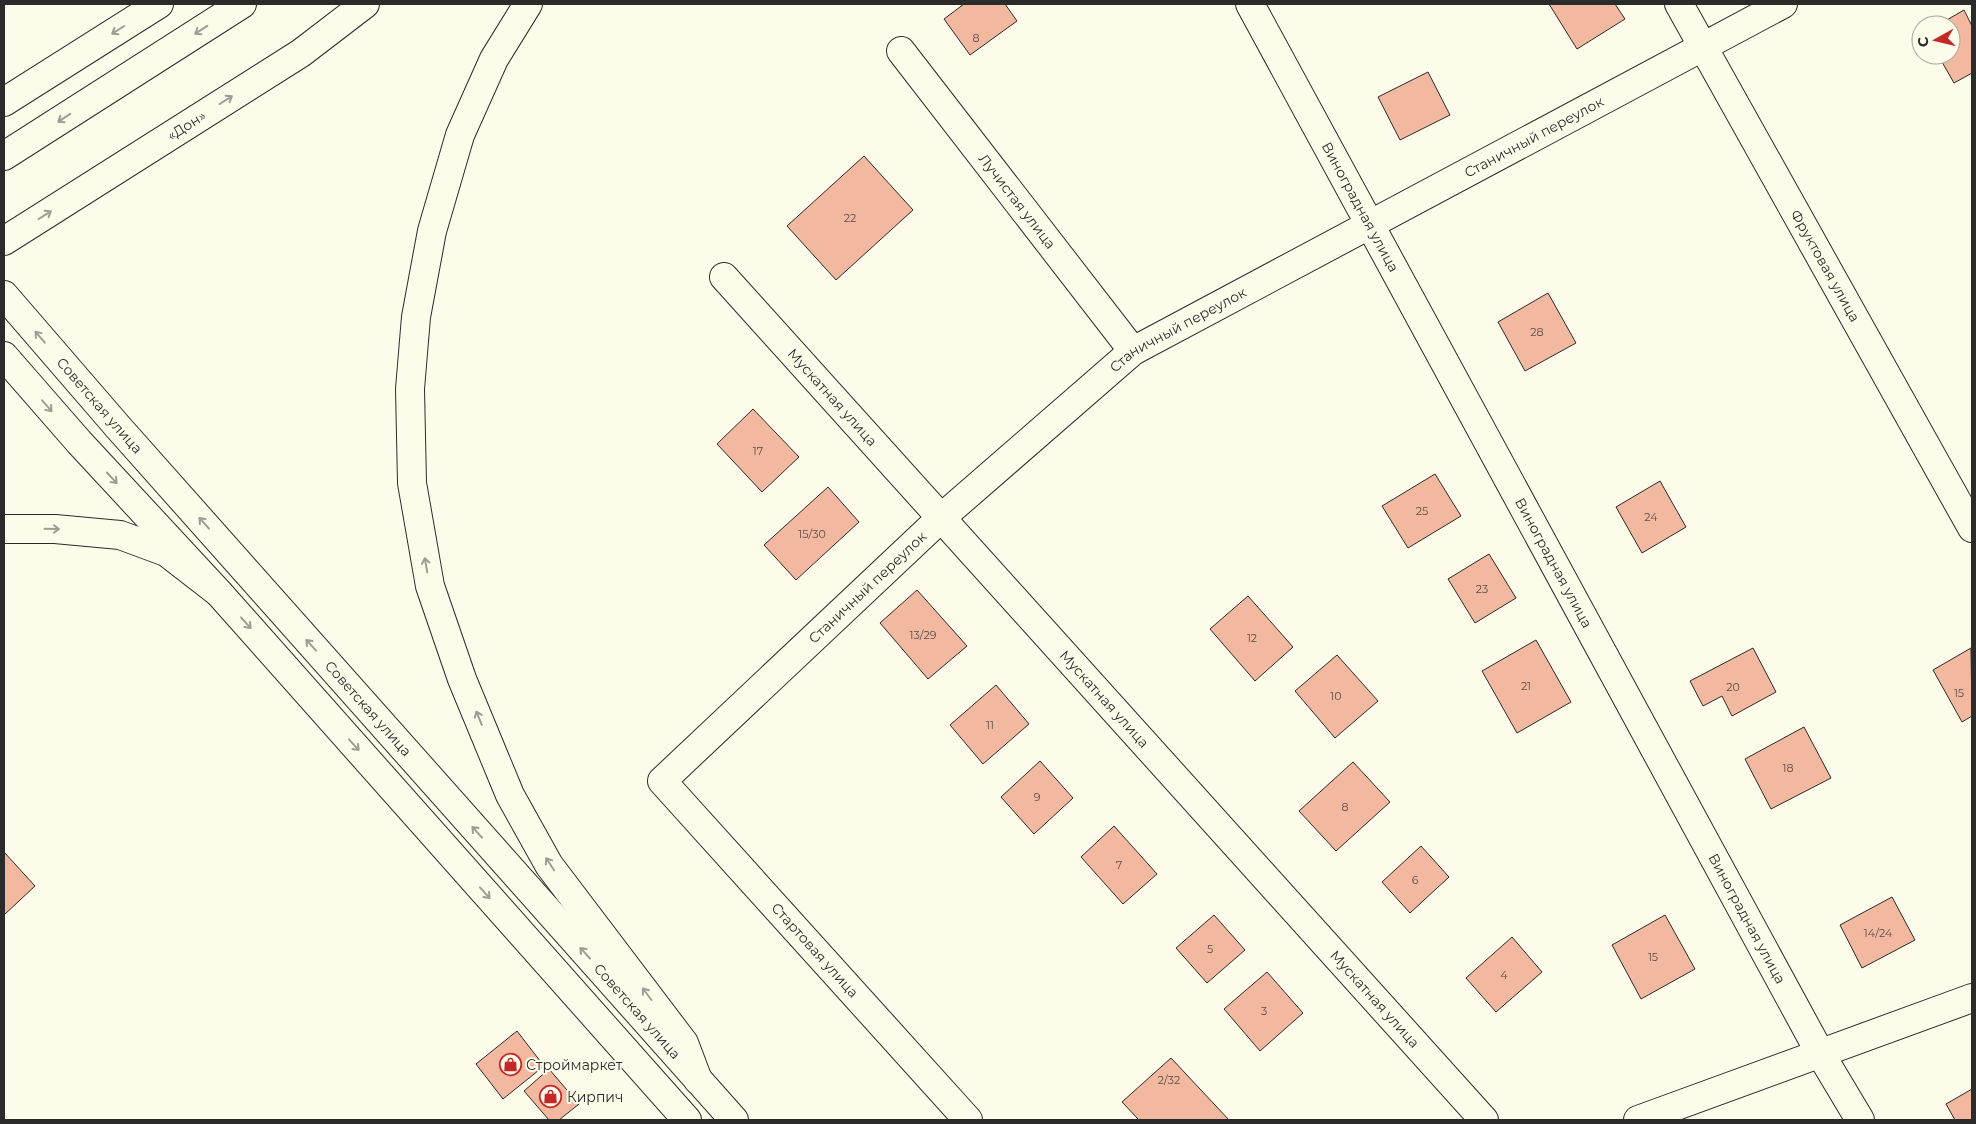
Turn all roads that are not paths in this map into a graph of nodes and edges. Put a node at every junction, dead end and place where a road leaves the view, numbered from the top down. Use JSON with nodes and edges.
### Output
{"nodes":[{"id":1,"x":159,"y":4,"type":"edge"},
{"id":2,"x":242,"y":4,"type":"edge"},
{"id":3,"x":365,"y":4,"type":"edge"},
{"id":4,"x":528,"y":4,"type":"edge"},
{"id":5,"x":1250,"y":4,"type":"edge"},
{"id":6,"x":1678,"y":4,"type":"edge"},
{"id":7,"x":1783,"y":4,"type":"edge"},
{"id":8,"x":1703,"y":48,"type":"junction"},
{"id":9,"x":901,"y":51,"type":"dead end"},
{"id":10,"x":4,"y":102,"type":"edge"},
{"id":11,"x":4,"y":156,"type":"edge"},
{"id":12,"x":1372,"y":225,"type":"junction"},
{"id":13,"x":4,"y":241,"type":"edge"},
{"id":14,"x":724,"y":277,"type":"dead end"},
{"id":15,"x":4,"y":295,"type":"edge"},
{"id":16,"x":1133,"y":351,"type":"junction"},
{"id":17,"x":4,"y":356,"type":"edge"},
{"id":18,"x":941,"y":518,"type":"junction"},
{"id":19,"x":1972,"y":528,"type":"edge"},
{"id":20,"x":4,"y":530,"type":"edge"},
{"id":21,"x":219,"y":593,"type":"junction"},
{"id":22,"x":662,"y":781,"type":"joint"},
{"id":23,"x":1972,"y":998,"type":"edge"},
{"id":24,"x":1820,"y":1053,"type":"junction"},
{"id":25,"x":698,"y":1080,"type":"junction"},
{"id":26,"x":687,"y":1120,"type":"edge"},
{"id":27,"x":734,"y":1120,"type":"edge"},
{"id":28,"x":968,"y":1120,"type":"edge"},
{"id":29,"x":1484,"y":1120,"type":"edge"},
{"id":30,"x":1638,"y":1120,"type":"edge"},
{"id":31,"x":1860,"y":1120,"type":"edge"}],
"edges":[{"from":1,"to":10,"type":"main road","one_way":true},
{"from":2,"to":11,"type":"main road","one_way":true},
{"from":13,"to":3,"type":"main road","name":"«Дон»","one_way":true},
{"from":25,"to":4,"type":"main road","one_way":true},
{"from":5,"to":12,"type":"main road","name":"Виноградная улица"},
{"from":6,"to":8,"type":"main road","name":"Фруктовая улица"},
{"from":7,"to":8,"type":"main road","name":"Станичный переулок"},
{"from":8,"to":12,"type":"main road","name":"Станичный переулок"},
{"from":8,"to":19,"type":"main road","name":"Фруктовая улица"},
{"from":9,"to":16,"type":"main road","name":"Лучистая улица"},
{"from":12,"to":16,"type":"main road","name":"Станичный переулок"},
{"from":12,"to":24,"type":"main road","name":"Виноградная улица"},
{"from":14,"to":18,"type":"main road","name":"Мускатная улица"},
{"from":25,"to":15,"type":"main road","name":"Советская улица","one_way":true},
{"from":16,"to":18,"type":"main road","name":"Станичный переулок"},
{"from":17,"to":21,"type":"main road","one_way":true},
{"from":18,"to":22,"type":"main road","name":"Станичный переулок"},
{"from":18,"to":29,"type":"main road","name":"Мускатная улица"},
{"from":20,"to":21,"type":"main road","one_way":true},
{"from":21,"to":26,"type":"main road","one_way":true},
{"from":22,"to":28,"type":"main road","name":"Стартовая улица"},
{"from":23,"to":24,"type":"main road"},
{"from":24,"to":30,"type":"main road"},
{"from":24,"to":31,"type":"main road","name":"Виноградная улица"},
{"from":25,"to":27,"type":"main road","name":"Советская улица"}]}
